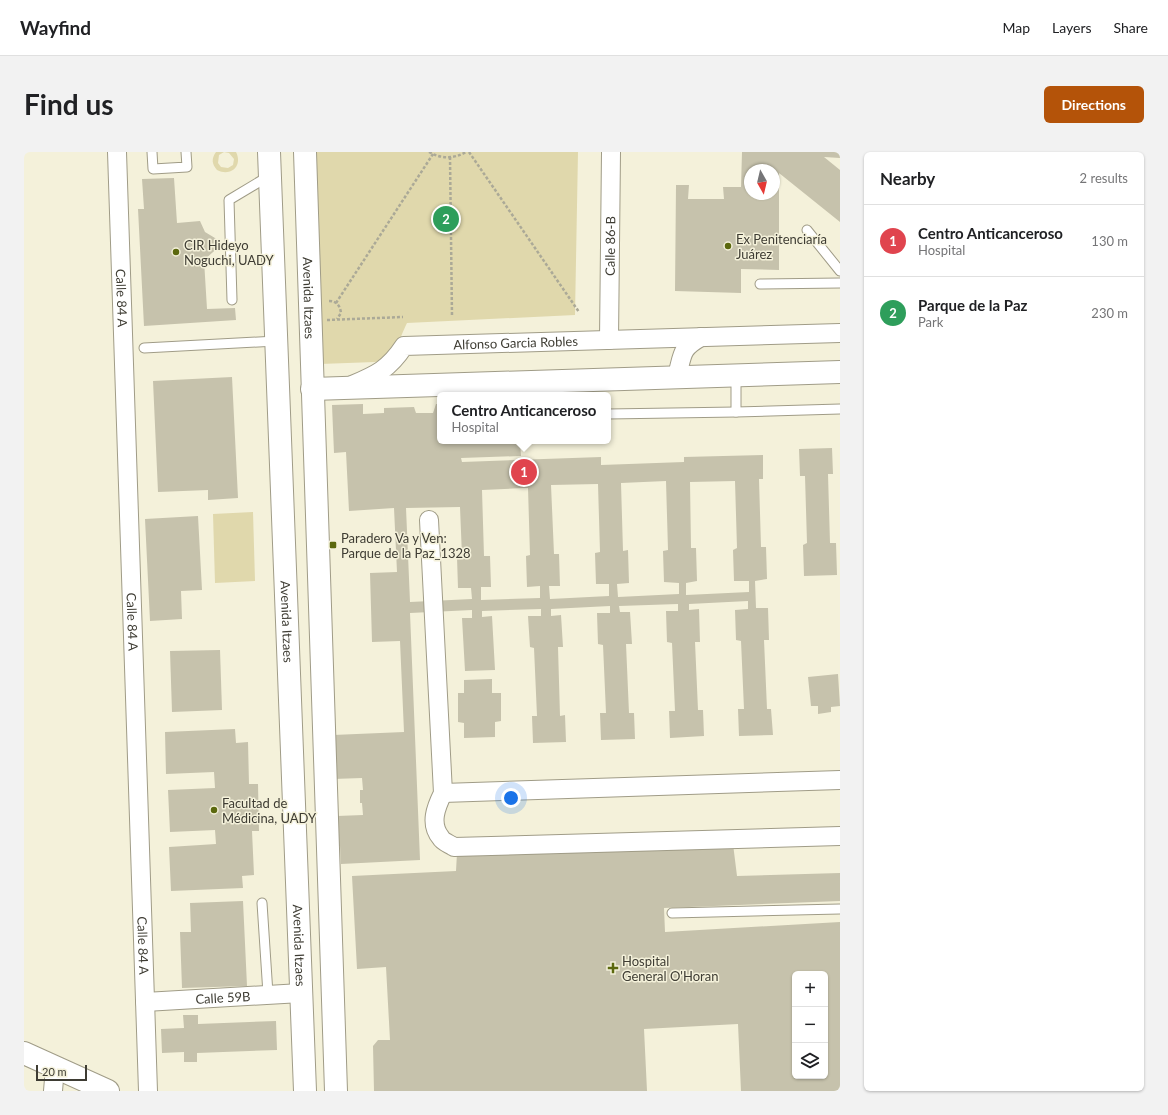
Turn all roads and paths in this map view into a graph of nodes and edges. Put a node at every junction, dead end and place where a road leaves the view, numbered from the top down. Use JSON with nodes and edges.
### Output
{"nodes":[{"id":1,"x":116,"y":152,"type":"edge"},
{"id":2,"x":152,"y":152,"type":"edge"},
{"id":3,"x":186,"y":152,"type":"edge"},
{"id":4,"x":269,"y":152,"type":"edge"},
{"id":5,"x":306,"y":152,"type":"edge"},
{"id":6,"x":429,"y":152,"type":"edge"},
{"id":7,"x":466,"y":152,"type":"edge"},
{"id":8,"x":469,"y":152,"type":"edge"},
{"id":9,"x":610,"y":152,"type":"edge"},
{"id":10,"x":433,"y":154,"type":"junction"},
{"id":11,"x":450,"y":157,"type":"junction"},
{"id":12,"x":270,"y":175,"type":"junction"},
{"id":13,"x":807,"y":230,"type":"dead end"},
{"id":14,"x":840,"y":271,"type":"edge"},
{"id":15,"x":840,"y":283,"type":"edge"},
{"id":16,"x":760,"y":284,"type":"dead end"},
{"id":17,"x":232,"y":300,"type":"dead end"},
{"id":18,"x":325,"y":302,"type":"dead end"},
{"id":19,"x":336,"y":303,"type":"junction"},
{"id":20,"x":579,"y":312,"type":"dead end"},
{"id":21,"x":452,"y":316,"type":"dead end"},
{"id":22,"x":403,"y":317,"type":"dead end"},
{"id":23,"x":336,"y":319,"type":"junction"},
{"id":24,"x":324,"y":320,"type":"dead end"},
{"id":25,"x":840,"y":333,"type":"edge"},
{"id":26,"x":701,"y":337,"type":"junction"},
{"id":27,"x":609,"y":340,"type":"junction"},
{"id":28,"x":276,"y":341,"type":"junction"},
{"id":29,"x":144,"y":348,"type":"dead end"},
{"id":30,"x":840,"y":372,"type":"edge"},
{"id":31,"x":736,"y":375,"type":"junction"},
{"id":32,"x":677,"y":376,"type":"junction"},
{"id":33,"x":345,"y":388,"type":"junction"},
{"id":34,"x":312,"y":389,"type":"junction"},
{"id":35,"x":840,"y":409,"type":"edge"},
{"id":36,"x":736,"y":412,"type":"junction"},
{"id":37,"x":611,"y":414,"type":"edge"},
{"id":38,"x":430,"y":520,"type":"dead end"},
{"id":39,"x":840,"y":780,"type":"edge"},
{"id":40,"x":443,"y":793,"type":"junction"},
{"id":41,"x":840,"y":836,"type":"edge"},
{"id":42,"x":262,"y":902,"type":"dead end"},
{"id":43,"x":840,"y":909,"type":"edge"},
{"id":44,"x":672,"y":913,"type":"dead end"},
{"id":45,"x":301,"y":993,"type":"junction"},
{"id":46,"x":268,"y":994,"type":"junction"},
{"id":47,"x":145,"y":1002,"type":"junction"},
{"id":48,"x":24,"y":1053,"type":"edge"},
{"id":49,"x":54,"y":1067,"type":"junction"},
{"id":50,"x":53,"y":1091,"type":"edge"},
{"id":51,"x":108,"y":1091,"type":"edge"},
{"id":52,"x":148,"y":1091,"type":"edge"},
{"id":53,"x":304,"y":1091,"type":"edge"},
{"id":54,"x":336,"y":1091,"type":"edge"}],
"edges":[{"from":1,"to":47,"type":"street","name":"Calle 84 A"},
{"from":2,"to":3,"type":"lane"},
{"from":4,"to":12,"type":"main road","name":"Avenida Itzaes"},
{"from":5,"to":34,"type":"main road","name":"Avenida Itzaes"},
{"from":6,"to":10,"type":"path"},
{"from":7,"to":11,"type":"path"},
{"from":8,"to":20,"type":"path"},
{"from":9,"to":27,"type":"street","name":"Calle 86-B"},
{"from":10,"to":11,"type":"path"},
{"from":10,"to":19,"type":"path"},
{"from":11,"to":21,"type":"path"},
{"from":12,"to":17,"type":"lane"},
{"from":12,"to":28,"type":"main road","name":"Avenida Itzaes"},
{"from":13,"to":14,"type":"lane"},
{"from":15,"to":16,"type":"lane"},
{"from":18,"to":19,"type":"path"},
{"from":19,"to":23,"type":"path"},
{"from":22,"to":23,"type":"path"},
{"from":23,"to":24,"type":"path"},
{"from":25,"to":26,"type":"street","name":"Alfonso Garcia Robles"},
{"from":26,"to":27,"type":"street","name":"Alfonso Garcia Robles"},
{"from":26,"to":32,"type":"street"},
{"from":27,"to":33,"type":"street","name":"Alfonso Garcia Robles"},
{"from":28,"to":29,"type":"lane"},
{"from":28,"to":45,"type":"main road","name":"Avenida Itzaes"},
{"from":30,"to":31,"type":"main road","name":"Alfonso Garcia Robles"},
{"from":31,"to":32,"type":"main road","name":"Alfonso Garcia Robles"},
{"from":31,"to":36,"type":"lane"},
{"from":32,"to":33,"type":"main road","name":"Alfonso Garcia Robles"},
{"from":33,"to":34,"type":"main road","name":"Alfonso Garcia Robles"},
{"from":34,"to":54,"type":"main road","name":"Avenida Itzaes"},
{"from":35,"to":36,"type":"lane"},
{"from":36,"to":37,"type":"lane"},
{"from":38,"to":40,"type":"street"},
{"from":39,"to":40,"type":"street"},
{"from":40,"to":41,"type":"street"},
{"from":42,"to":46,"type":"lane"},
{"from":43,"to":44,"type":"lane"},
{"from":45,"to":46,"type":"street","name":"Calle 59B"},
{"from":45,"to":53,"type":"main road","name":"Avenida Itzaes"},
{"from":46,"to":47,"type":"street","name":"Calle 59B"},
{"from":47,"to":52,"type":"street","name":"Calle 84 A"},
{"from":48,"to":49,"type":"main road"},
{"from":49,"to":50,"type":"street"},
{"from":49,"to":51,"type":"main road"}]}
